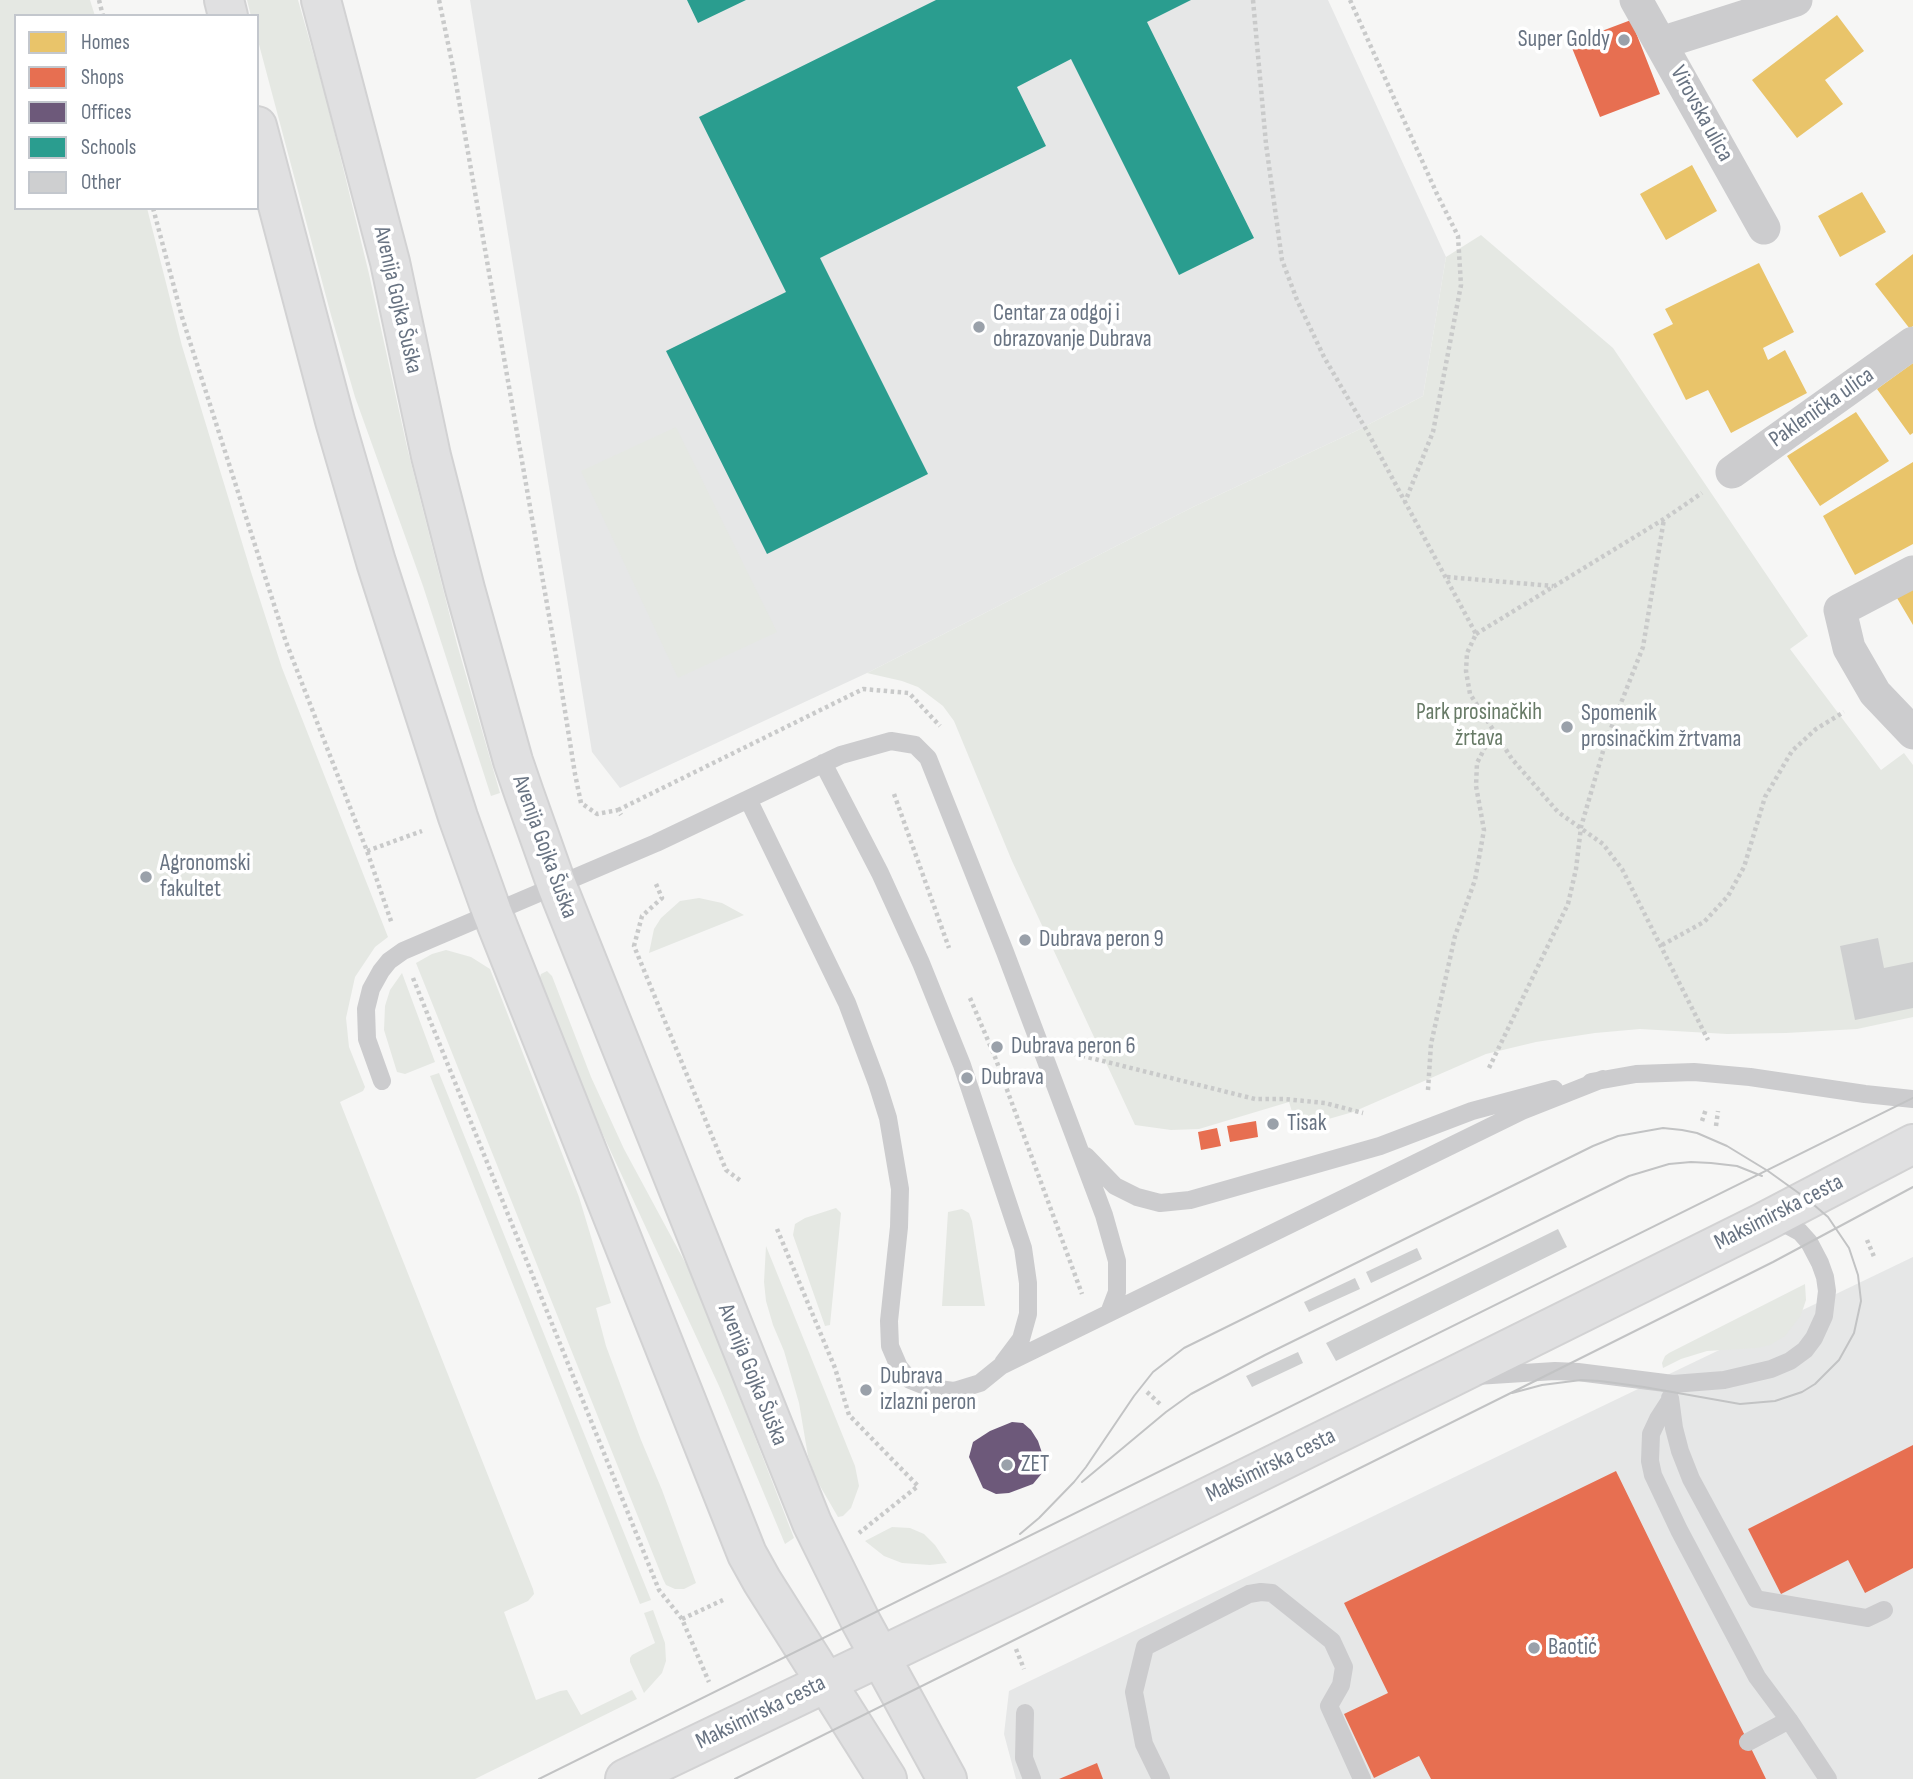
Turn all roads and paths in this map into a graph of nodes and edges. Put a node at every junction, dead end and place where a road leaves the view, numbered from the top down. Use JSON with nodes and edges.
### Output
{"nodes":[{"id":1,"x":439,"y":0,"type":"edge"},
{"id":2,"x":1253,"y":0,"type":"edge"},
{"id":3,"x":1350,"y":0,"type":"edge"},
{"id":4,"x":1636,"y":0,"type":"edge"},
{"id":5,"x":1796,"y":0,"type":"edge"},
{"id":6,"x":322,"y":1,"type":"edge"},
{"id":7,"x":1661,"y":43,"type":"junction"},
{"id":8,"x":259,"y":135,"type":"edge"},
{"id":9,"x":154,"y":210,"type":"edge"},
{"id":10,"x":1765,"y":228,"type":"dead end"},
{"id":11,"x":1913,"y":343,"type":"edge"},
{"id":12,"x":1732,"y":472,"type":"joint"},
{"id":13,"x":1405,"y":502,"type":"junction"},
{"id":14,"x":1664,"y":519,"type":"junction"},
{"id":15,"x":1913,"y":572,"type":"edge"},
{"id":16,"x":1446,"y":577,"type":"junction"},
{"id":17,"x":1553,"y":586,"type":"junction"},
{"id":18,"x":1476,"y":634,"type":"junction"},
{"id":19,"x":1875,"y":693,"type":"junction"},
{"id":20,"x":1494,"y":730,"type":"junction"},
{"id":21,"x":1913,"y":733,"type":"edge"},
{"id":22,"x":823,"y":763,"type":"junction"},
{"id":23,"x":894,"y":794,"type":"dead end"},
{"id":24,"x":748,"y":799,"type":"junction"},
{"id":25,"x":621,"y":815,"type":"dead end"},
{"id":26,"x":1581,"y":827,"type":"junction"},
{"id":27,"x":428,"y":828,"type":"dead end"},
{"id":28,"x":367,"y":851,"type":"junction"},
{"id":29,"x":656,"y":884,"type":"dead end"},
{"id":30,"x":557,"y":886,"type":"junction"},
{"id":31,"x":492,"y":912,"type":"junction"},
{"id":32,"x":395,"y":932,"type":"dead end"},
{"id":33,"x":1661,"y":945,"type":"junction"},
{"id":34,"x":952,"y":955,"type":"dead end"},
{"id":35,"x":409,"y":968,"type":"dead end"},
{"id":36,"x":968,"y":993,"type":"dead end"},
{"id":37,"x":1708,"y":1040,"type":"dead end"},
{"id":38,"x":1074,"y":1054,"type":"dead end"},
{"id":39,"x":1489,"y":1068,"type":"dead end"},
{"id":40,"x":1603,"y":1079,"type":"junction"},
{"id":41,"x":382,"y":1081,"type":"dead end"},
{"id":42,"x":1427,"y":1090,"type":"dead end"},
{"id":43,"x":1913,"y":1099,"type":"edge"},
{"id":44,"x":1706,"y":1109,"type":"dead end"},
{"id":45,"x":1718,"y":1111,"type":"dead end"},
{"id":46,"x":1363,"y":1114,"type":"dead end"},
{"id":47,"x":1702,"y":1121,"type":"dead end"},
{"id":48,"x":1716,"y":1126,"type":"dead end"},
{"id":49,"x":1913,"y":1144,"type":"edge"},
{"id":50,"x":1079,"y":1149,"type":"junction"},
{"id":51,"x":741,"y":1181,"type":"dead end"},
{"id":52,"x":1762,"y":1223,"type":"junction"},
{"id":53,"x":777,"y":1229,"type":"dead end"},
{"id":54,"x":1867,"y":1240,"type":"dead end"},
{"id":55,"x":1875,"y":1259,"type":"dead end"},
{"id":56,"x":1082,"y":1294,"type":"dead end"},
{"id":57,"x":1108,"y":1314,"type":"junction"},
{"id":58,"x":1001,"y":1366,"type":"junction"},
{"id":59,"x":1452,"y":1377,"type":"junction"},
{"id":60,"x":1147,"y":1392,"type":"dead end"},
{"id":61,"x":1671,"y":1393,"type":"junction"},
{"id":62,"x":1161,"y":1405,"type":"dead end"},
{"id":63,"x":854,"y":1536,"type":"dead end"},
{"id":64,"x":723,"y":1600,"type":"dead end"},
{"id":65,"x":1884,"y":1610,"type":"dead end"},
{"id":66,"x":682,"y":1619,"type":"junction"},
{"id":67,"x":1016,"y":1649,"type":"dead end"},
{"id":68,"x":880,"y":1657,"type":"junction"},
{"id":69,"x":1024,"y":1669,"type":"dead end"},
{"id":70,"x":709,"y":1682,"type":"dead end"},
{"id":71,"x":825,"y":1682,"type":"junction"},
{"id":72,"x":1025,"y":1713,"type":"dead end"},
{"id":73,"x":1789,"y":1720,"type":"junction"},
{"id":74,"x":1748,"y":1742,"type":"dead end"},
{"id":75,"x":625,"y":1779,"type":"edge"},
{"id":76,"x":887,"y":1779,"type":"edge"},
{"id":77,"x":947,"y":1779,"type":"edge"},
{"id":78,"x":1032,"y":1779,"type":"edge"},
{"id":79,"x":1161,"y":1779,"type":"edge"},
{"id":80,"x":1362,"y":1779,"type":"edge"},
{"id":81,"x":1828,"y":1779,"type":"edge"}],
"edges":[{"from":1,"to":25,"type":"path"},
{"from":2,"to":13,"type":"path"},
{"from":3,"to":13,"type":"path"},
{"from":4,"to":7,"type":"street","name":"Virovska ulica"},
{"from":5,"to":7,"type":"street"},
{"from":6,"to":30,"type":"main road","name":"Avenija Gojka Šuška"},
{"from":7,"to":10,"type":"street","name":"Virovska ulica"},
{"from":8,"to":31,"type":"main road"},
{"from":9,"to":28,"type":"path"},
{"from":11,"to":12,"type":"street","name":"Paklenička ulica"},
{"from":12,"to":14,"type":"path"},
{"from":13,"to":16,"type":"path"},
{"from":14,"to":17,"type":"path"},
{"from":14,"to":26,"type":"path"},
{"from":15,"to":19,"type":"street"},
{"from":16,"to":17,"type":"path"},
{"from":16,"to":18,"type":"path"},
{"from":17,"to":18,"type":"path"},
{"from":18,"to":20,"type":"path"},
{"from":19,"to":21,"type":"street"},
{"from":19,"to":33,"type":"path"},
{"from":20,"to":26,"type":"path"},
{"from":20,"to":42,"type":"path"},
{"from":22,"to":24,"type":"lane"},
{"from":22,"to":50,"type":"lane"},
{"from":22,"to":58,"type":"lane"},
{"from":23,"to":34,"type":"path"},
{"from":24,"to":30,"type":"lane"},
{"from":24,"to":58,"type":"lane"},
{"from":26,"to":33,"type":"path"},
{"from":26,"to":39,"type":"path"},
{"from":27,"to":28,"type":"path"},
{"from":28,"to":32,"type":"path"},
{"from":29,"to":51,"type":"path"},
{"from":30,"to":31,"type":"lane"},
{"from":30,"to":68,"type":"main road","name":"Avenija Gojka Šuška"},
{"from":31,"to":41,"type":"lane"},
{"from":31,"to":71,"type":"main road"},
{"from":33,"to":37,"type":"path"},
{"from":35,"to":66,"type":"path"},
{"from":36,"to":56,"type":"path"},
{"from":38,"to":46,"type":"path"},
{"from":40,"to":43,"type":"lane"},
{"from":40,"to":50,"type":"lane"},
{"from":40,"to":57,"type":"lane"},
{"from":44,"to":47,"type":"path"},
{"from":45,"to":48,"type":"path"},
{"from":49,"to":52,"type":"main road","name":"Maksimirska cesta"},
{"from":50,"to":57,"type":"lane"},
{"from":52,"to":59,"type":"main road","name":"Maksimirska cesta"},
{"from":52,"to":61,"type":"lane"},
{"from":53,"to":63,"type":"path"},
{"from":54,"to":55,"type":"path"},
{"from":57,"to":58,"type":"lane"},
{"from":59,"to":61,"type":"lane"},
{"from":59,"to":68,"type":"main road","name":"Maksimirska cesta"},
{"from":60,"to":62,"type":"path"},
{"from":61,"to":65,"type":"lane"},
{"from":61,"to":73,"type":"lane"},
{"from":64,"to":66,"type":"path"},
{"from":66,"to":70,"type":"path"},
{"from":67,"to":69,"type":"path"},
{"from":68,"to":71,"type":"main road","name":"Maksimirska cesta"},
{"from":68,"to":77,"type":"main road","name":"Avenija Gojka Šuška"},
{"from":71,"to":75,"type":"main road","name":"Maksimirska cesta"},
{"from":71,"to":76,"type":"main road"},
{"from":72,"to":78,"type":"lane"},
{"from":73,"to":74,"type":"lane"},
{"from":73,"to":81,"type":"lane"},
{"from":79,"to":80,"type":"lane"}]}
